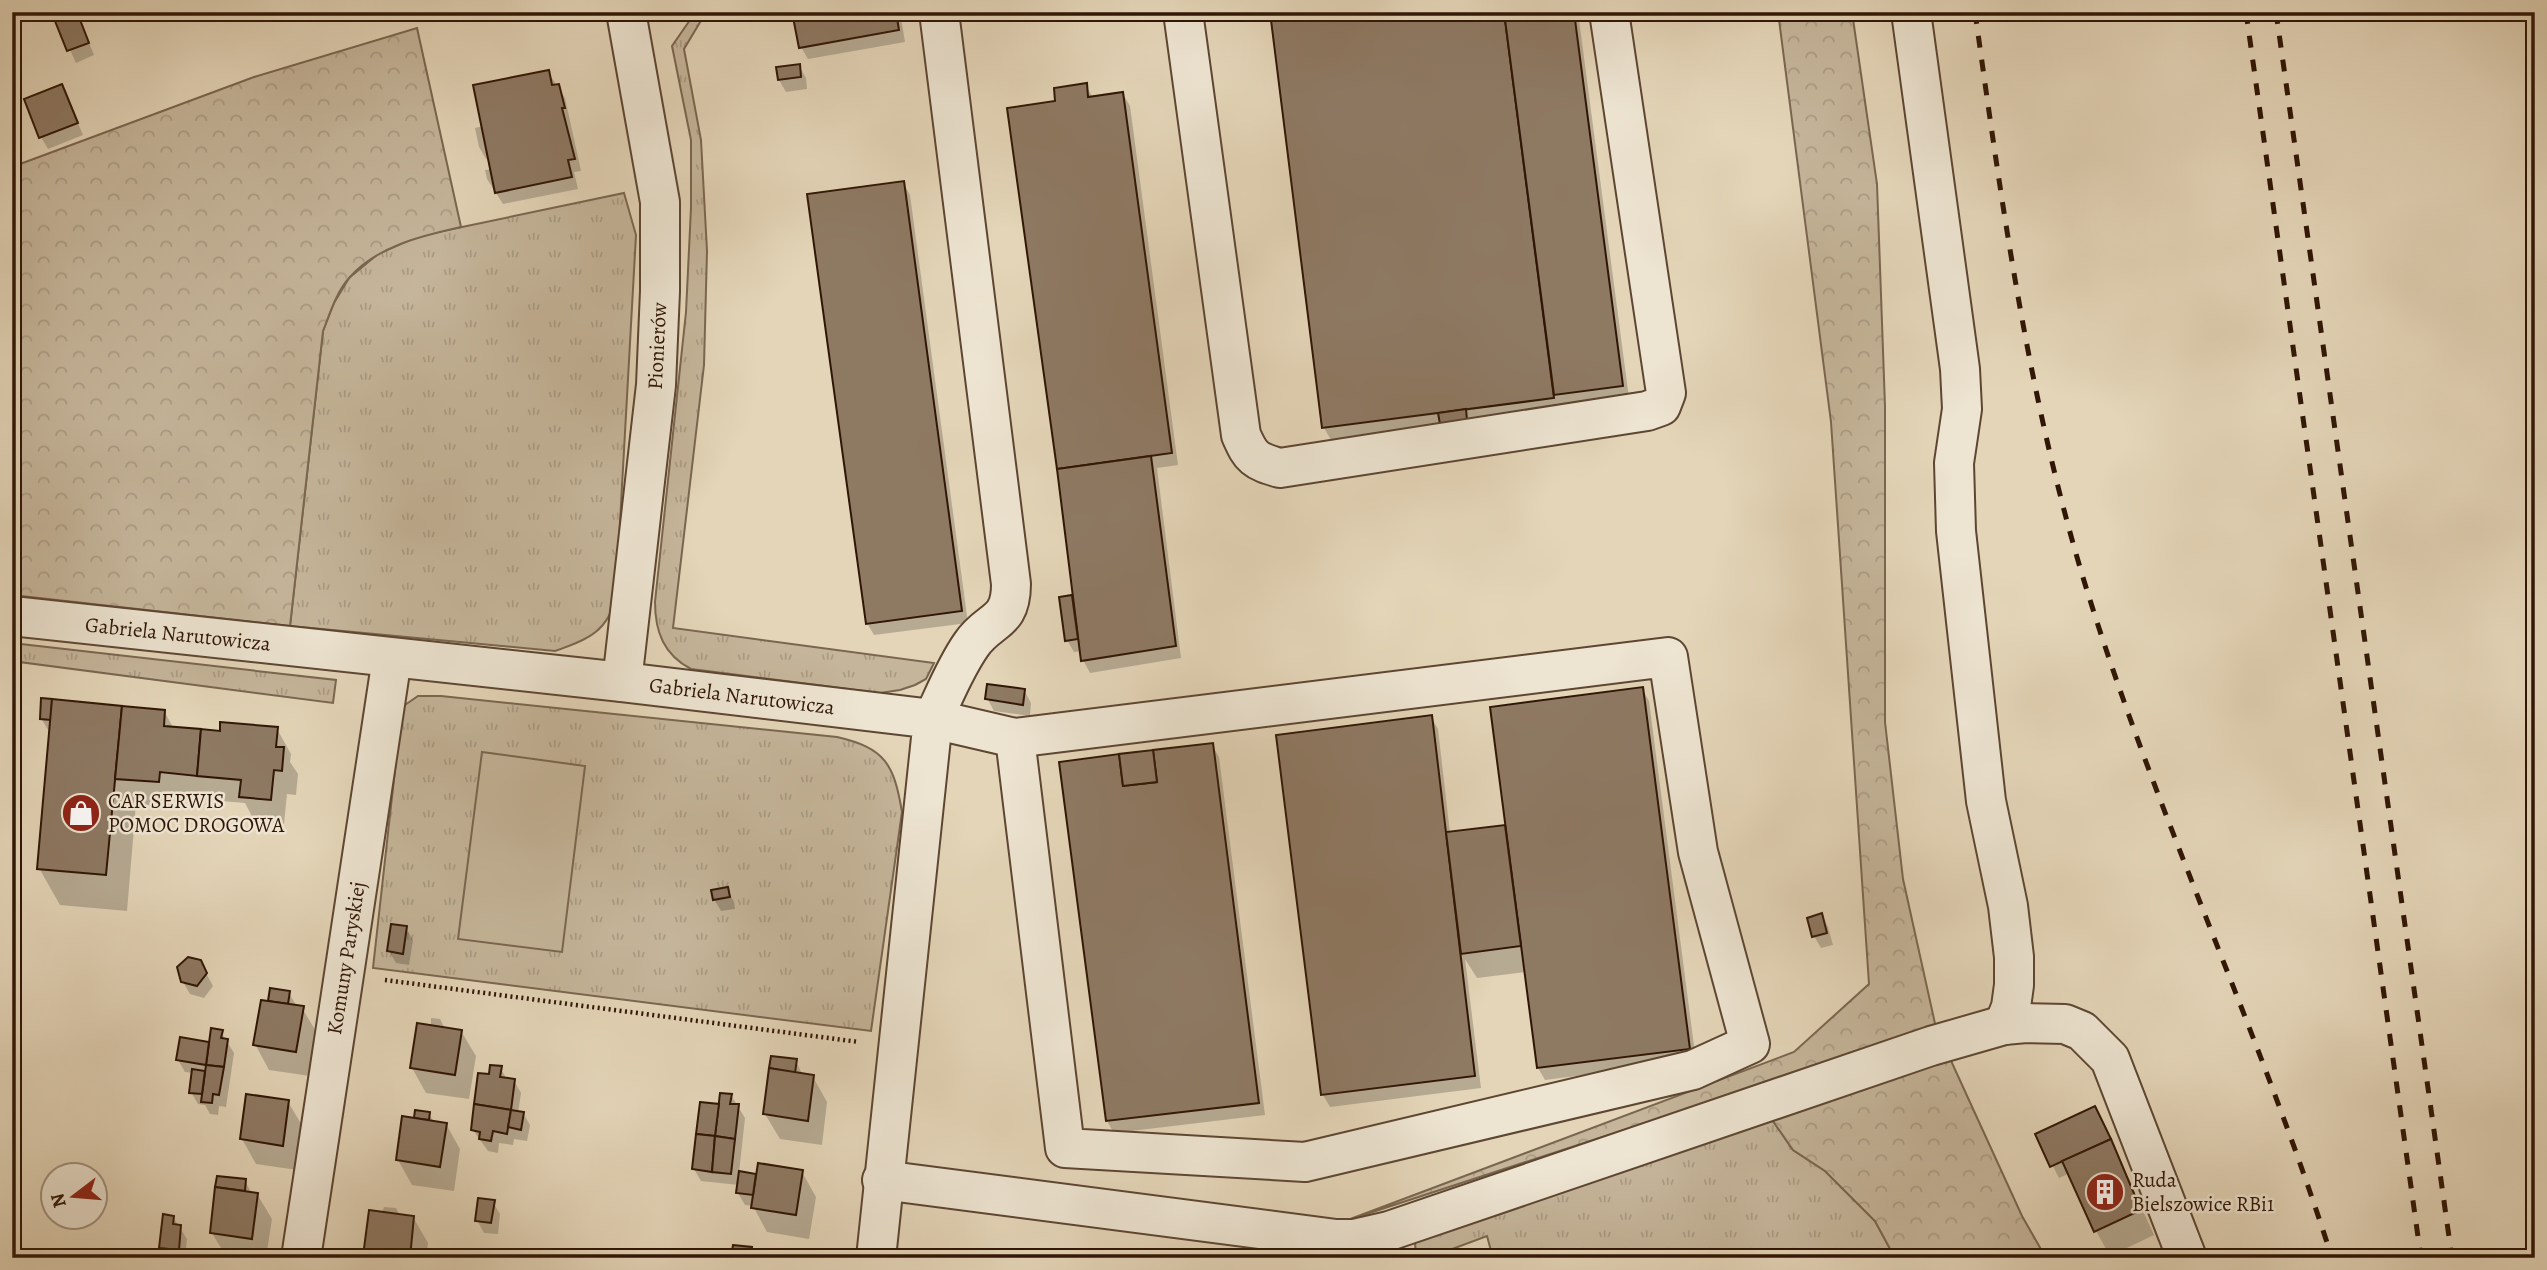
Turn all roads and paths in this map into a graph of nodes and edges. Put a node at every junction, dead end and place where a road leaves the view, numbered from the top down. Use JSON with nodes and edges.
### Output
{"nodes":[{"id":1,"x":626,"y":12,"type":"edge"},
{"id":2,"x":939,"y":12,"type":"edge"},
{"id":3,"x":1183,"y":12,"type":"edge"},
{"id":4,"x":1609,"y":12,"type":"edge"},
{"id":5,"x":1910,"y":12,"type":"edge"},
{"id":6,"x":12,"y":616,"type":"edge"},
{"id":7,"x":392,"y":658,"type":"junction"},
{"id":8,"x":622,"y":682,"type":"junction"},
{"id":9,"x":933,"y":719,"type":"junction"},
{"id":10,"x":1015,"y":738,"type":"junction"},
{"id":11,"x":344,"y":975,"type":"junction"},
{"id":12,"x":2004,"y":1025,"type":"junction"},
{"id":13,"x":898,"y":1048,"type":"junction"},
{"id":14,"x":882,"y":1180,"type":"junction"},
{"id":15,"x":301,"y":1258,"type":"edge"},
{"id":16,"x":876,"y":1258,"type":"edge"},
{"id":17,"x":2187,"y":1258,"type":"edge"}],
"edges":[{"from":1,"to":8,"type":"street","name":"Pionierów"},
{"from":2,"to":9,"type":"street"},
{"from":3,"to":4,"type":"street"},
{"from":5,"to":12,"type":"street"},
{"from":6,"to":7,"type":"street","name":"Gabriela Narutowicza"},
{"from":7,"to":8,"type":"street","name":"Gabriela Narutowicza"},
{"from":7,"to":11,"type":"street","name":"Komuny Paryskiej"},
{"from":8,"to":9,"type":"street","name":"Gabriela Narutowicza"},
{"from":9,"to":10,"type":"street","name":"Gabriela Narutowicza"},
{"from":9,"to":13,"type":"street"},
{"from":10,"to":10,"type":"street"},
{"from":11,"to":13,"type":"path"},
{"from":11,"to":15,"type":"street","name":"Komuny Paryskiej"},
{"from":12,"to":14,"type":"street"},
{"from":12,"to":17,"type":"street"},
{"from":13,"to":14,"type":"street"},
{"from":14,"to":16,"type":"street"}]}
